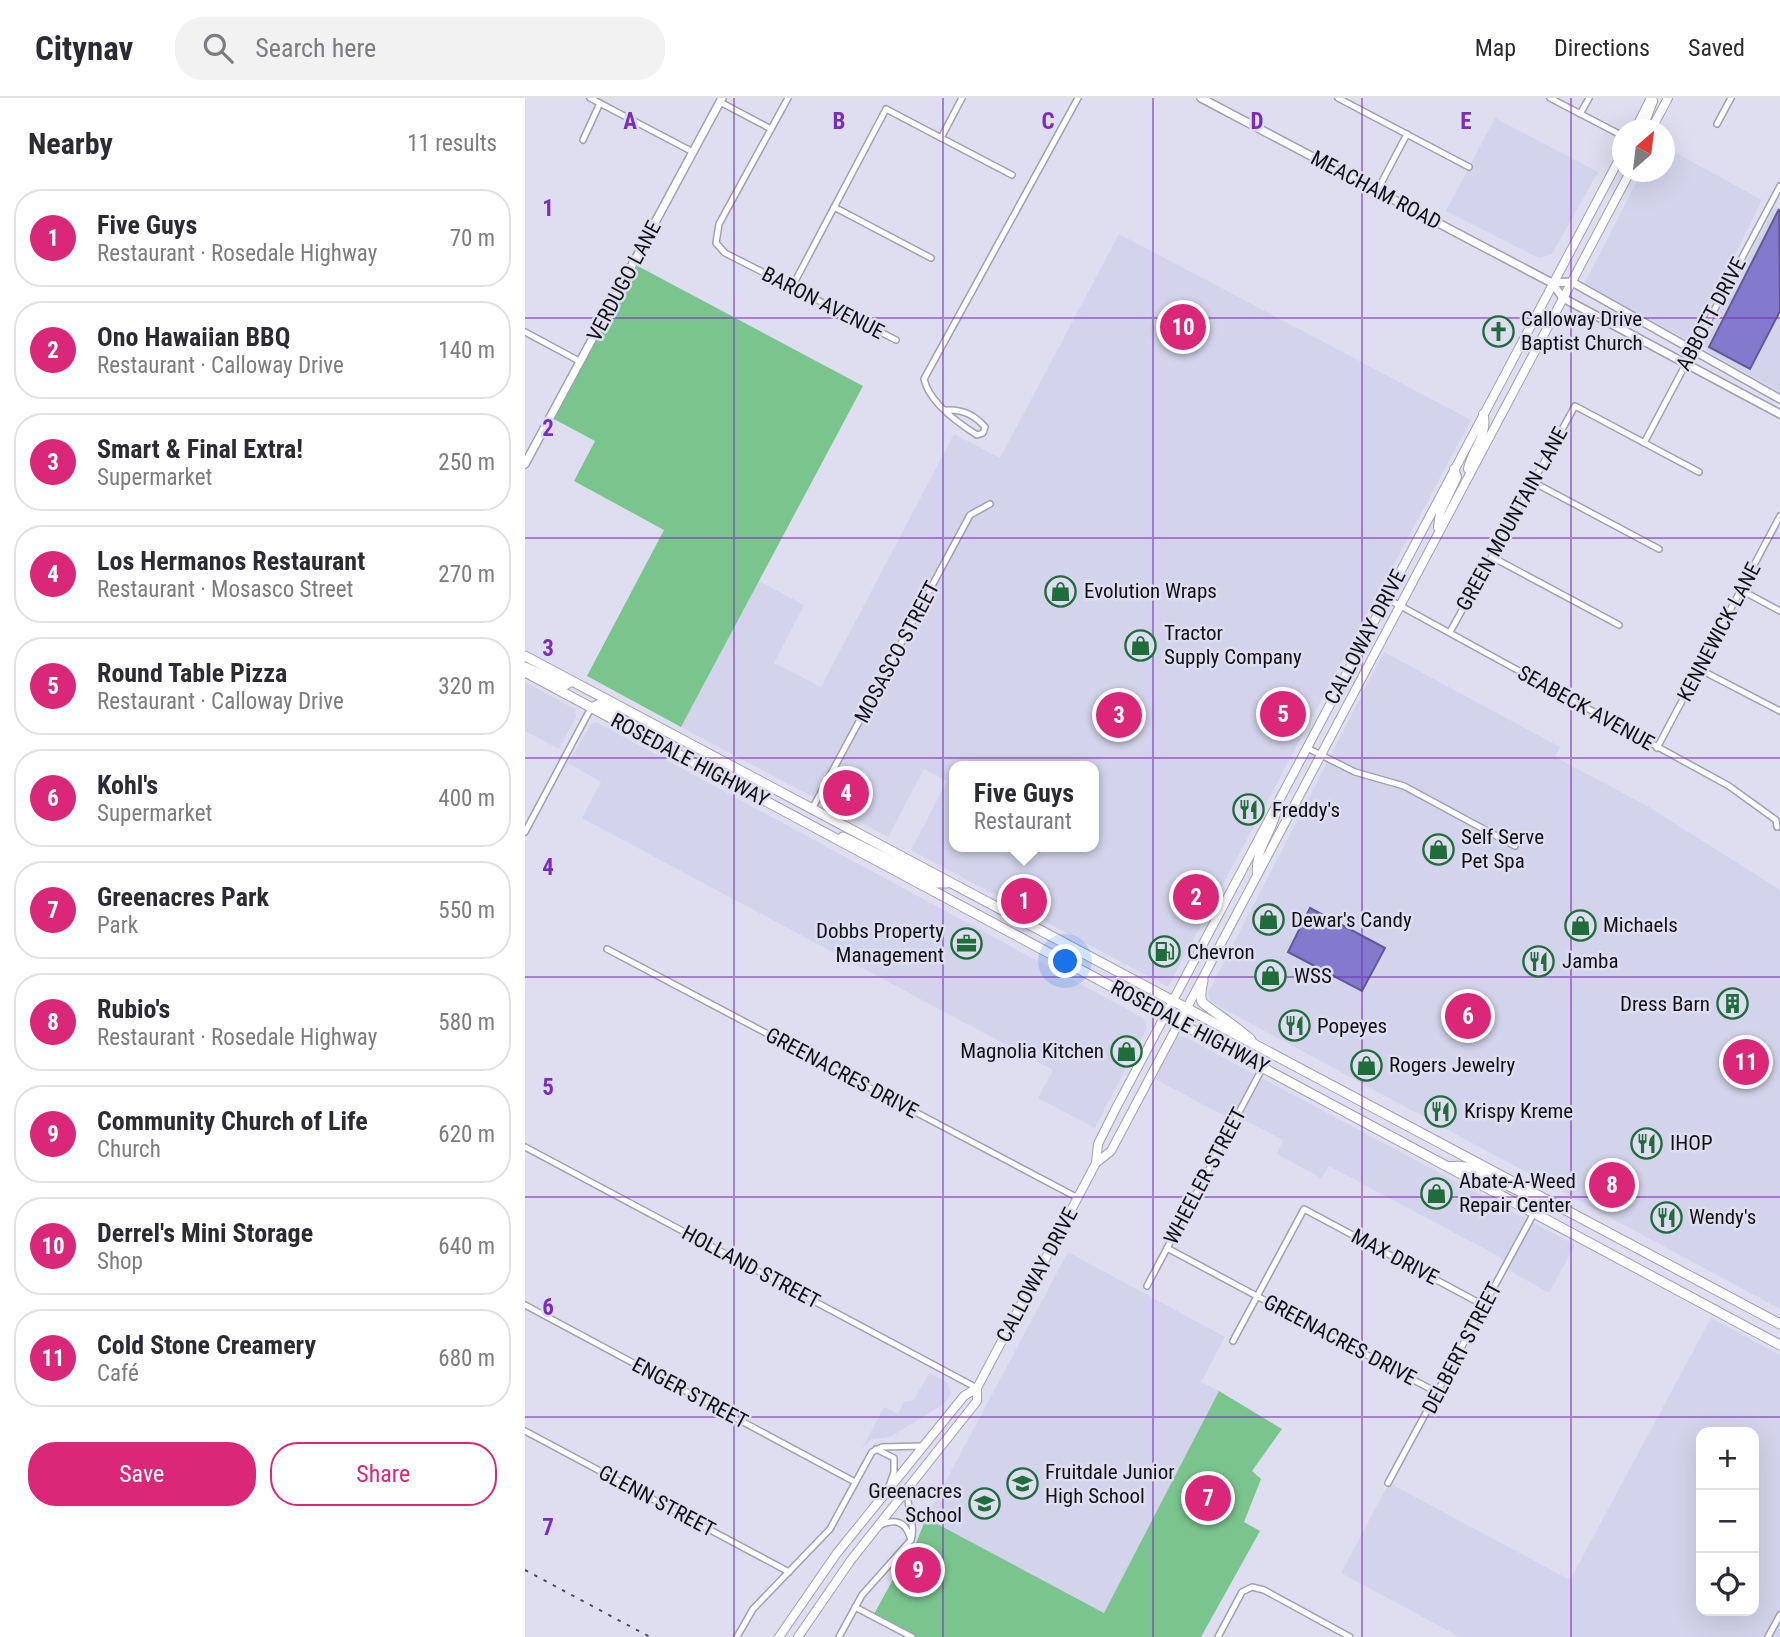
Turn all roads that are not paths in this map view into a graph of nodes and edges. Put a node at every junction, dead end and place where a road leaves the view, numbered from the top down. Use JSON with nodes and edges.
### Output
{"nodes":[{"id":1,"x":590,"y":98,"type":"edge"},
{"id":2,"x":788,"y":98,"type":"edge"},
{"id":3,"x":962,"y":98,"type":"edge"},
{"id":4,"x":1078,"y":98,"type":"edge"},
{"id":5,"x":1201,"y":98,"type":"edge"},
{"id":6,"x":1338,"y":98,"type":"edge"},
{"id":7,"x":1550,"y":98,"type":"edge"},
{"id":8,"x":1589,"y":98,"type":"edge"},
{"id":9,"x":1652,"y":98,"type":"edge"},
{"id":10,"x":1668,"y":98,"type":"edge"},
{"id":11,"x":1731,"y":98,"type":"edge"},
{"id":12,"x":721,"y":100,"type":"edge"},
{"id":13,"x":600,"y":103,"type":"junction"},
{"id":14,"x":1580,"y":114,"type":"junction"},
{"id":15,"x":1641,"y":119,"type":"edge"},
{"id":16,"x":1645,"y":119,"type":"edge"},
{"id":17,"x":1657,"y":119,"type":"edge"},
{"id":18,"x":1717,"y":124,"type":"dead end"},
{"id":19,"x":771,"y":130,"type":"junction"},
{"id":20,"x":1612,"y":131,"type":"edge"},
{"id":21,"x":1406,"y":134,"type":"junction"},
{"id":22,"x":941,"y":138,"type":"junction"},
{"id":23,"x":583,"y":140,"type":"dead end"},
{"id":24,"x":693,"y":152,"type":"junction"},
{"id":25,"x":1469,"y":167,"type":"dead end"},
{"id":26,"x":1612,"y":171,"type":"edge"},
{"id":27,"x":1012,"y":176,"type":"dead end"},
{"id":28,"x":1624,"y":182,"type":"edge"},
{"id":29,"x":1780,"y":186,"type":"edge"},
{"id":30,"x":1377,"y":191,"type":"junction"},
{"id":31,"x":834,"y":207,"type":"junction"},
{"id":32,"x":931,"y":258,"type":"dead end"},
{"id":33,"x":1552,"y":282,"type":"junction"},
{"id":34,"x":1572,"y":282,"type":"junction"},
{"id":35,"x":792,"y":287,"type":"junction"},
{"id":36,"x":1563,"y":298,"type":"junction"},
{"id":37,"x":525,"y":332,"type":"edge"},
{"id":38,"x":896,"y":340,"type":"dead end"},
{"id":39,"x":1692,"y":349,"type":"junction"},
{"id":40,"x":581,"y":362,"type":"junction"},
{"id":41,"x":1685,"y":363,"type":"junction"},
{"id":42,"x":1780,"y":398,"type":"edge"},
{"id":43,"x":946,"y":410,"type":"junction"},
{"id":44,"x":1483,"y":414,"type":"junction"},
{"id":45,"x":1780,"y":414,"type":"edge"},
{"id":46,"x":1644,"y":443,"type":"junction"},
{"id":47,"x":525,"y":464,"type":"edge"},
{"id":48,"x":1454,"y":469,"type":"junction"},
{"id":49,"x":1699,"y":472,"type":"dead end"},
{"id":50,"x":1466,"y":478,"type":"junction"},
{"id":51,"x":1533,"y":482,"type":"junction"},
{"id":52,"x":990,"y":503,"type":"dead end"},
{"id":53,"x":1780,"y":516,"type":"edge"},
{"id":54,"x":1437,"y":533,"type":"junction"},
{"id":55,"x":1659,"y":549,"type":"dead end"},
{"id":56,"x":1492,"y":556,"type":"junction"},
{"id":57,"x":1741,"y":590,"type":"junction"},
{"id":58,"x":1386,"y":598,"type":"junction"},
{"id":59,"x":1399,"y":605,"type":"junction"},
{"id":60,"x":1780,"y":611,"type":"edge"},
{"id":61,"x":1619,"y":625,"type":"dead end"},
{"id":62,"x":1450,"y":632,"type":"junction"},
{"id":63,"x":525,"y":656,"type":"edge"},
{"id":64,"x":1699,"y":669,"type":"junction"},
{"id":65,"x":525,"y":670,"type":"edge"},
{"id":66,"x":572,"y":681,"type":"junction"},
{"id":67,"x":591,"y":708,"type":"junction"},
{"id":68,"x":1780,"y":711,"type":"edge"},
{"id":69,"x":697,"y":748,"type":"junction"},
{"id":70,"x":1307,"y":748,"type":"junction"},
{"id":71,"x":1657,"y":748,"type":"junction"},
{"id":72,"x":1320,"y":755,"type":"junction"},
{"id":73,"x":1278,"y":801,"type":"junction"},
{"id":74,"x":812,"y":808,"type":"junction"},
{"id":75,"x":815,"y":827,"type":"junction"},
{"id":76,"x":1777,"y":827,"type":"dead end"},
{"id":77,"x":525,"y":832,"type":"edge"},
{"id":78,"x":1515,"y":846,"type":"dead end"},
{"id":79,"x":1257,"y":874,"type":"junction"},
{"id":80,"x":949,"y":883,"type":"junction"},
{"id":81,"x":945,"y":897,"type":"junction"},
{"id":82,"x":1014,"y":917,"type":"junction"},
{"id":83,"x":607,"y":948,"type":"dead end"},
{"id":84,"x":1203,"y":980,"type":"junction"},
{"id":85,"x":1172,"y":1001,"type":"junction"},
{"id":86,"x":1187,"y":1009,"type":"junction"},
{"id":87,"x":1165,"y":1014,"type":"junction"},
{"id":88,"x":1180,"y":1022,"type":"junction"},
{"id":89,"x":1269,"y":1053,"type":"junction"},
{"id":90,"x":1263,"y":1067,"type":"junction"},
{"id":91,"x":525,"y":1147,"type":"edge"},
{"id":92,"x":1096,"y":1163,"type":"junction"},
{"id":93,"x":1449,"y":1167,"type":"junction"},
{"id":94,"x":1078,"y":1198,"type":"junction"},
{"id":95,"x":1549,"y":1199,"type":"junction"},
{"id":96,"x":1534,"y":1213,"type":"junction"},
{"id":97,"x":1167,"y":1248,"type":"junction"},
{"id":98,"x":1147,"y":1286,"type":"dead end"},
{"id":99,"x":1257,"y":1296,"type":"junction"},
{"id":100,"x":525,"y":1305,"type":"edge"},
{"id":101,"x":1485,"y":1306,"type":"junction"},
{"id":102,"x":1780,"y":1324,"type":"edge"},
{"id":103,"x":1233,"y":1341,"type":"dead end"},
{"id":104,"x":1780,"y":1345,"type":"edge"},
{"id":105,"x":977,"y":1388,"type":"junction"},
{"id":106,"x":1438,"y":1393,"type":"junction"},
{"id":107,"x":525,"y":1431,"type":"edge"},
{"id":108,"x":924,"y":1446,"type":"junction"},
{"id":109,"x":876,"y":1448,"type":"junction"},
{"id":110,"x":855,"y":1482,"type":"junction"},
{"id":111,"x":1388,"y":1483,"type":"dead end"},
{"id":112,"x":887,"y":1491,"type":"junction"},
{"id":113,"x":908,"y":1491,"type":"junction"},
{"id":114,"x":877,"y":1526,"type":"junction"},
{"id":115,"x":911,"y":1540,"type":"junction"},
{"id":116,"x":789,"y":1572,"type":"junction"},
{"id":117,"x":855,"y":1607,"type":"junction"},
{"id":118,"x":1780,"y":1615,"type":"edge"},
{"id":119,"x":909,"y":1636,"type":"edge"},
{"id":120,"x":737,"y":1637,"type":"edge"},
{"id":121,"x":779,"y":1637,"type":"edge"},
{"id":122,"x":798,"y":1637,"type":"edge"},
{"id":123,"x":839,"y":1637,"type":"edge"},
{"id":124,"x":1218,"y":1637,"type":"edge"},
{"id":125,"x":1350,"y":1637,"type":"edge"},
{"id":126,"x":1768,"y":1637,"type":"edge"}],
"edges":[{"from":1,"to":13,"type":"street"},
{"from":2,"to":19,"type":"street"},
{"from":3,"to":22,"type":"street"},
{"from":4,"to":43,"type":"street"},
{"from":5,"to":30,"type":"street","name":"MEACHAM ROAD"},
{"from":6,"to":21,"type":"street"},
{"from":7,"to":14,"type":"street"},
{"from":8,"to":14,"type":"street"},
{"from":9,"to":15,"type":"main road"},
{"from":9,"to":16,"type":"main road"},
{"from":10,"to":17,"type":"main road"},
{"from":11,"to":18,"type":"street"},
{"from":12,"to":19,"type":"street"},
{"from":12,"to":24,"type":"street","name":"VERDUGO LANE"},
{"from":13,"to":23,"type":"street"},
{"from":13,"to":24,"type":"street"},
{"from":14,"to":20,"type":"street"},
{"from":19,"to":35,"type":"street","name":"BARON AVENUE"},
{"from":21,"to":25,"type":"street"},
{"from":21,"to":30,"type":"street"},
{"from":22,"to":27,"type":"street"},
{"from":22,"to":31,"type":"street"},
{"from":24,"to":40,"type":"street","name":"VERDUGO LANE"},
{"from":26,"to":33,"type":"main road","name":"CALLOWAY DRIVE"},
{"from":28,"to":34,"type":"main road","name":"CALLOWAY DRIVE"},
{"from":29,"to":39,"type":"street","name":"ABBOTT DRIVE"},
{"from":30,"to":33,"type":"street","name":"MEACHAM ROAD"},
{"from":31,"to":32,"type":"street"},
{"from":31,"to":35,"type":"street"},
{"from":33,"to":34,"type":"street","name":"MEACHAM ROAD"},
{"from":33,"to":36,"type":"street","name":"MEACHAM ROAD"},
{"from":33,"to":44,"type":"main road","name":"CALLOWAY DRIVE"},
{"from":34,"to":36,"type":"main road","name":"CALLOWAY DRIVE"},
{"from":34,"to":39,"type":"street","name":"MEACHAM ROAD"},
{"from":35,"to":38,"type":"street","name":"BARON AVENUE"},
{"from":36,"to":41,"type":"street","name":"MEACHAM ROAD"},
{"from":36,"to":50,"type":"main road","name":"CALLOWAY DRIVE"},
{"from":37,"to":40,"type":"street"},
{"from":39,"to":41,"type":"street","name":"ABBOTT DRIVE"},
{"from":39,"to":42,"type":"street","name":"MEACHAM ROAD"},
{"from":40,"to":47,"type":"street","name":"VERDUGO LANE"},
{"from":41,"to":45,"type":"street","name":"MEACHAM ROAD"},
{"from":41,"to":46,"type":"street","name":"ABBOTT DRIVE"},
{"from":43,"to":43,"type":"street"},
{"from":44,"to":48,"type":"main road","name":"CALLOWAY DRIVE"},
{"from":44,"to":50,"type":"main road"},
{"from":46,"to":49,"type":"street"},
{"from":46,"to":51,"type":"street","name":"GREEN MOUNTAIN LANE"},
{"from":48,"to":54,"type":"main road"},
{"from":48,"to":58,"type":"main road","name":"CALLOWAY DRIVE"},
{"from":50,"to":54,"type":"main road","name":"CALLOWAY DRIVE"},
{"from":51,"to":55,"type":"street"},
{"from":51,"to":56,"type":"street","name":"GREEN MOUNTAIN LANE"},
{"from":52,"to":74,"type":"street","name":"MOSASCO STREET"},
{"from":53,"to":57,"type":"street","name":"KENNEWICK LANE"},
{"from":54,"to":59,"type":"main road","name":"CALLOWAY DRIVE"},
{"from":56,"to":61,"type":"street"},
{"from":56,"to":62,"type":"street","name":"GREEN MOUNTAIN LANE"},
{"from":57,"to":60,"type":"street"},
{"from":57,"to":64,"type":"street","name":"KENNEWICK LANE"},
{"from":58,"to":59,"type":"street","name":"SEABECK AVENUE"},
{"from":58,"to":70,"type":"main road","name":"CALLOWAY DRIVE"},
{"from":59,"to":62,"type":"street","name":"SEABECK AVENUE"},
{"from":59,"to":72,"type":"main road","name":"CALLOWAY DRIVE"},
{"from":62,"to":71,"type":"street","name":"SEABECK AVENUE"},
{"from":63,"to":66,"type":"main road","name":"ROSEDALE HIGHWAY"},
{"from":64,"to":68,"type":"street"},
{"from":64,"to":71,"type":"street","name":"KENNEWICK LANE"},
{"from":65,"to":66,"type":"main road"},
{"from":65,"to":67,"type":"main road","name":"ROSEDALE HIGHWAY"},
{"from":66,"to":69,"type":"main road","name":"ROSEDALE HIGHWAY"},
{"from":67,"to":69,"type":"main road"},
{"from":67,"to":75,"type":"main road","name":"ROSEDALE HIGHWAY"},
{"from":67,"to":77,"type":"street"},
{"from":69,"to":74,"type":"main road","name":"ROSEDALE HIGHWAY"},
{"from":70,"to":72,"type":"street"},
{"from":70,"to":73,"type":"main road","name":"CALLOWAY DRIVE"},
{"from":71,"to":76,"type":"street","name":"SEABECK AVENUE"},
{"from":72,"to":78,"type":"street"},
{"from":72,"to":79,"type":"main road","name":"CALLOWAY DRIVE"},
{"from":73,"to":79,"type":"main road"},
{"from":73,"to":85,"type":"main road","name":"CALLOWAY DRIVE"},
{"from":74,"to":80,"type":"main road","name":"ROSEDALE HIGHWAY"},
{"from":75,"to":80,"type":"main road"},
{"from":75,"to":81,"type":"main road","name":"ROSEDALE HIGHWAY"},
{"from":79,"to":84,"type":"main road","name":"CALLOWAY DRIVE"},
{"from":80,"to":82,"type":"main road","name":"ROSEDALE HIGHWAY"},
{"from":81,"to":82,"type":"main road"},
{"from":81,"to":87,"type":"main road","name":"ROSEDALE HIGHWAY"},
{"from":82,"to":85,"type":"main road","name":"ROSEDALE HIGHWAY"},
{"from":83,"to":94,"type":"street","name":"GREENACRES DRIVE"},
{"from":84,"to":86,"type":"main road","name":"CALLOWAY DRIVE"},
{"from":84,"to":89,"type":"main road"},
{"from":85,"to":86,"type":"main road","name":"ROSEDALE HIGHWAY"},
{"from":85,"to":87,"type":"main road","name":"CALLOWAY DRIVE"},
{"from":86,"to":88,"type":"main road","name":"CALLOWAY DRIVE"},
{"from":86,"to":89,"type":"main road","name":"ROSEDALE HIGHWAY"},
{"from":87,"to":88,"type":"main road","name":"ROSEDALE HIGHWAY"},
{"from":87,"to":92,"type":"main road","name":"CALLOWAY DRIVE"},
{"from":88,"to":90,"type":"main road","name":"ROSEDALE HIGHWAY"},
{"from":88,"to":92,"type":"main road","name":"CALLOWAY DRIVE"},
{"from":89,"to":95,"type":"main road","name":"ROSEDALE HIGHWAY"},
{"from":90,"to":93,"type":"main road","name":"ROSEDALE HIGHWAY"},
{"from":90,"to":97,"type":"street","name":"WHEELER STREET"},
{"from":91,"to":105,"type":"street","name":"HOLLAND STREET"},
{"from":92,"to":94,"type":"main road","name":"CALLOWAY DRIVE"},
{"from":93,"to":95,"type":"main road"},
{"from":93,"to":96,"type":"main road","name":"ROSEDALE HIGHWAY"},
{"from":94,"to":105,"type":"main road","name":"CALLOWAY DRIVE"},
{"from":95,"to":102,"type":"main road","name":"ROSEDALE HIGHWAY"},
{"from":96,"to":101,"type":"street","name":"DELBERT STREET"},
{"from":96,"to":104,"type":"main road","name":"ROSEDALE HIGHWAY"},
{"from":97,"to":98,"type":"street","name":"WHEELER STREET"},
{"from":97,"to":99,"type":"street","name":"GREENACRES DRIVE"},
{"from":99,"to":101,"type":"street","name":"MAX DRIVE"},
{"from":99,"to":103,"type":"street"},
{"from":99,"to":106,"type":"street","name":"GREENACRES DRIVE"},
{"from":100,"to":110,"type":"street","name":"ENGER STREET"},
{"from":101,"to":106,"type":"street","name":"DELBERT STREET"},
{"from":105,"to":108,"type":"main road","name":"CALLOWAY DRIVE"},
{"from":105,"to":113,"type":"main road","name":"CALLOWAY DRIVE"},
{"from":106,"to":111,"type":"street","name":"DELBERT STREET"},
{"from":107,"to":116,"type":"street","name":"GLENN STREET"},
{"from":108,"to":109,"type":"street"},
{"from":108,"to":112,"type":"main road","name":"CALLOWAY DRIVE"},
{"from":109,"to":110,"type":"street"},
{"from":109,"to":112,"type":"street"},
{"from":110,"to":116,"type":"street"},
{"from":112,"to":121,"type":"main road","name":"CALLOWAY DRIVE"},
{"from":113,"to":114,"type":"main road","name":"CALLOWAY DRIVE"},
{"from":113,"to":115,"type":"street"},
{"from":114,"to":115,"type":"street"},
{"from":114,"to":122,"type":"main road","name":"CALLOWAY DRIVE"},
{"from":115,"to":117,"type":"street"},
{"from":116,"to":120,"type":"street"},
{"from":117,"to":119,"type":"street"},
{"from":117,"to":123,"type":"street"},
{"from":118,"to":126,"type":"street"},
{"from":124,"to":125,"type":"street"}]}
